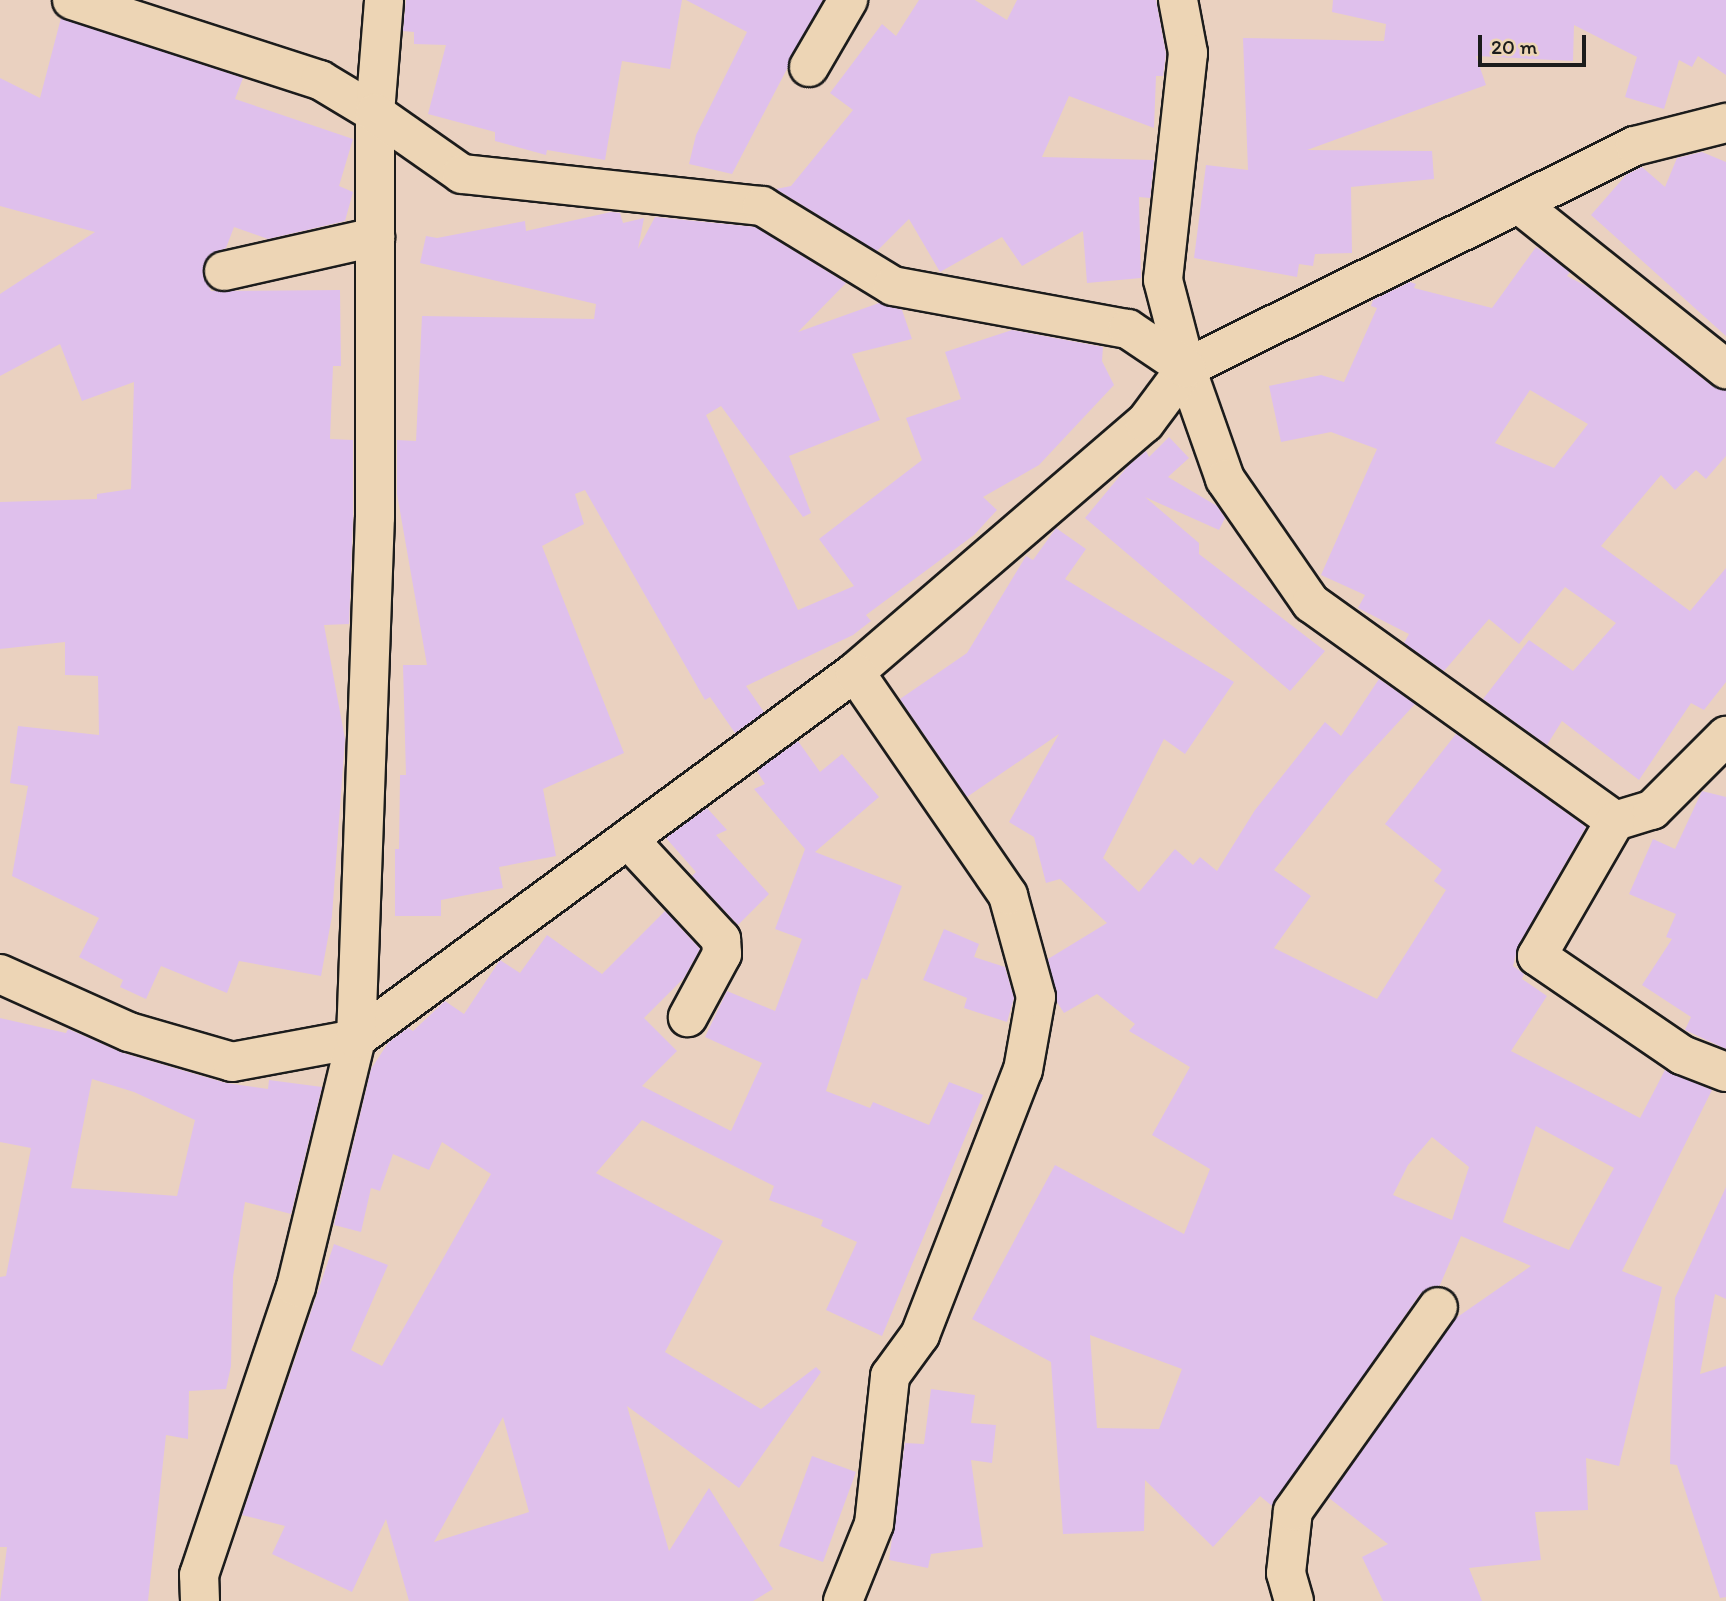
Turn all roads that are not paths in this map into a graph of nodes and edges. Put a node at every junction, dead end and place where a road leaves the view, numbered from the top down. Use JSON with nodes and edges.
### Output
{"nodes":[{"id":1,"x":72,"y":0,"type":"edge"},
{"id":2,"x":384,"y":0,"type":"edge"},
{"id":3,"x":848,"y":0,"type":"edge"},
{"id":4,"x":1178,"y":0,"type":"edge"},
{"id":5,"x":809,"y":67,"type":"dead end"},
{"id":6,"x":375,"y":113,"type":"junction"},
{"id":7,"x":1726,"y":123,"type":"edge"},
{"id":8,"x":1519,"y":204,"type":"junction"},
{"id":9,"x":374,"y":237,"type":"junction"},
{"id":10,"x":224,"y":271,"type":"dead end"},
{"id":11,"x":1186,"y":369,"type":"junction"},
{"id":12,"x":1726,"y":369,"type":"edge"},
{"id":13,"x":855,"y":672,"type":"junction"},
{"id":14,"x":1726,"y":736,"type":"edge"},
{"id":15,"x":1615,"y":821,"type":"junction"},
{"id":16,"x":628,"y":839,"type":"junction"},
{"id":17,"x":0,"y":974,"type":"edge"},
{"id":18,"x":688,"y":1017,"type":"dead end"},
{"id":19,"x":356,"y":1039,"type":"junction"},
{"id":20,"x":1726,"y":1072,"type":"edge"},
{"id":21,"x":1438,"y":1307,"type":"dead end"},
{"id":22,"x":200,"y":1601,"type":"edge"},
{"id":23,"x":843,"y":1601,"type":"edge"},
{"id":24,"x":1294,"y":1601,"type":"edge"}],
"edges":[{"from":1,"to":6,"type":"street"},
{"from":2,"to":6,"type":"street"},
{"from":3,"to":5,"type":"street"},
{"from":4,"to":11,"type":"street"},
{"from":6,"to":9,"type":"street"},
{"from":6,"to":11,"type":"street"},
{"from":7,"to":8,"type":"street"},
{"from":8,"to":11,"type":"street"},
{"from":8,"to":12,"type":"street"},
{"from":9,"to":10,"type":"street"},
{"from":9,"to":19,"type":"street"},
{"from":11,"to":13,"type":"street"},
{"from":11,"to":15,"type":"street"},
{"from":13,"to":16,"type":"street"},
{"from":13,"to":23,"type":"street"},
{"from":14,"to":15,"type":"street"},
{"from":15,"to":20,"type":"street"},
{"from":16,"to":18,"type":"street"},
{"from":16,"to":19,"type":"street"},
{"from":17,"to":19,"type":"street"},
{"from":19,"to":22,"type":"street"},
{"from":21,"to":24,"type":"street"}]}
